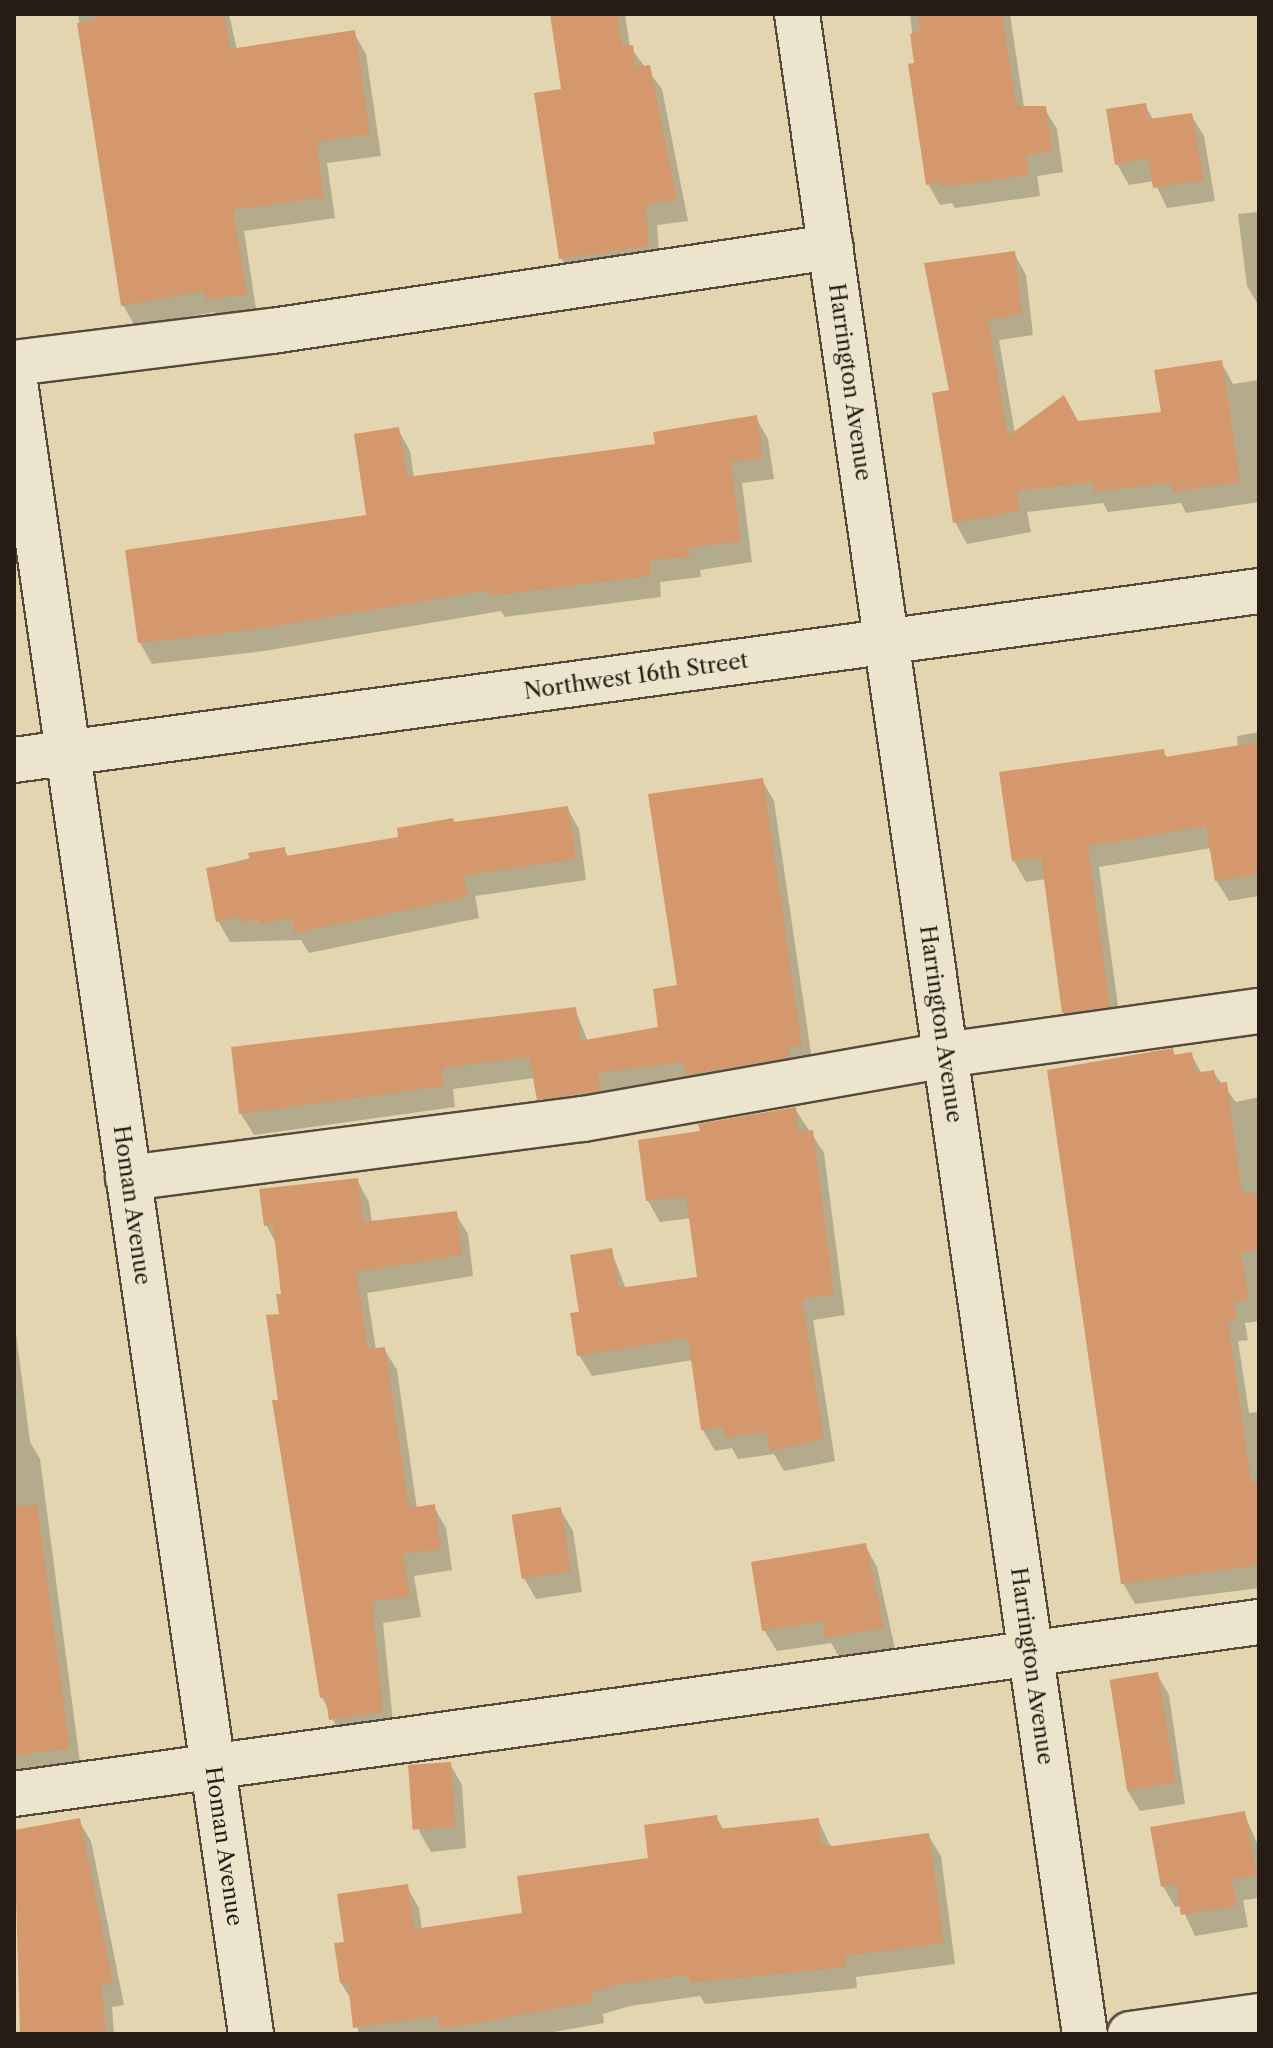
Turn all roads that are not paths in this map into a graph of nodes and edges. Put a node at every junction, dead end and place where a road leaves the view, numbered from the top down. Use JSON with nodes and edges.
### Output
{"nodes":[{"id":1,"x":797,"y":14,"type":"edge"},
{"id":2,"x":831,"y":247,"type":"junction"},
{"id":3,"x":14,"y":363,"type":"edge"},
{"id":4,"x":14,"y":375,"type":"edge"},
{"id":5,"x":1259,"y":591,"type":"edge"},
{"id":6,"x":887,"y":642,"type":"junction"},
{"id":7,"x":68,"y":753,"type":"junction"},
{"id":8,"x":14,"y":760,"type":"edge"},
{"id":9,"x":1259,"y":1011,"type":"edge"},
{"id":10,"x":945,"y":1055,"type":"junction"},
{"id":11,"x":128,"y":1178,"type":"junction"},
{"id":12,"x":1259,"y":1622,"type":"edge"},
{"id":13,"x":1031,"y":1657,"type":"junction"},
{"id":14,"x":213,"y":1763,"type":"junction"},
{"id":15,"x":14,"y":1794,"type":"edge"},
{"id":16,"x":1259,"y":2016,"type":"edge"},
{"id":17,"x":251,"y":2034,"type":"edge"},
{"id":18,"x":1085,"y":2034,"type":"edge"},
{"id":19,"x":1130,"y":2034,"type":"edge"}],
"edges":[{"from":1,"to":2,"type":"street","name":"Harrington Avenue"},
{"from":2,"to":3,"type":"street"},
{"from":2,"to":6,"type":"street","name":"Harrington Avenue"},
{"from":4,"to":7,"type":"street","name":"Homan Avenue"},
{"from":5,"to":6,"type":"street","name":"Northwest 16th Street"},
{"from":6,"to":7,"type":"street","name":"Northwest 16th Street"},
{"from":6,"to":10,"type":"street","name":"Harrington Avenue"},
{"from":7,"to":8,"type":"street","name":"Northwest 16th Street"},
{"from":7,"to":11,"type":"street","name":"Homan Avenue"},
{"from":9,"to":10,"type":"street"},
{"from":10,"to":11,"type":"street"},
{"from":10,"to":13,"type":"street","name":"Harrington Avenue"},
{"from":11,"to":14,"type":"street","name":"Homan Avenue"},
{"from":12,"to":13,"type":"street"},
{"from":13,"to":14,"type":"street"},
{"from":13,"to":18,"type":"street","name":"Harrington Avenue"},
{"from":14,"to":15,"type":"street"},
{"from":14,"to":17,"type":"street","name":"Homan Avenue"},
{"from":16,"to":19,"type":"street"}]}
